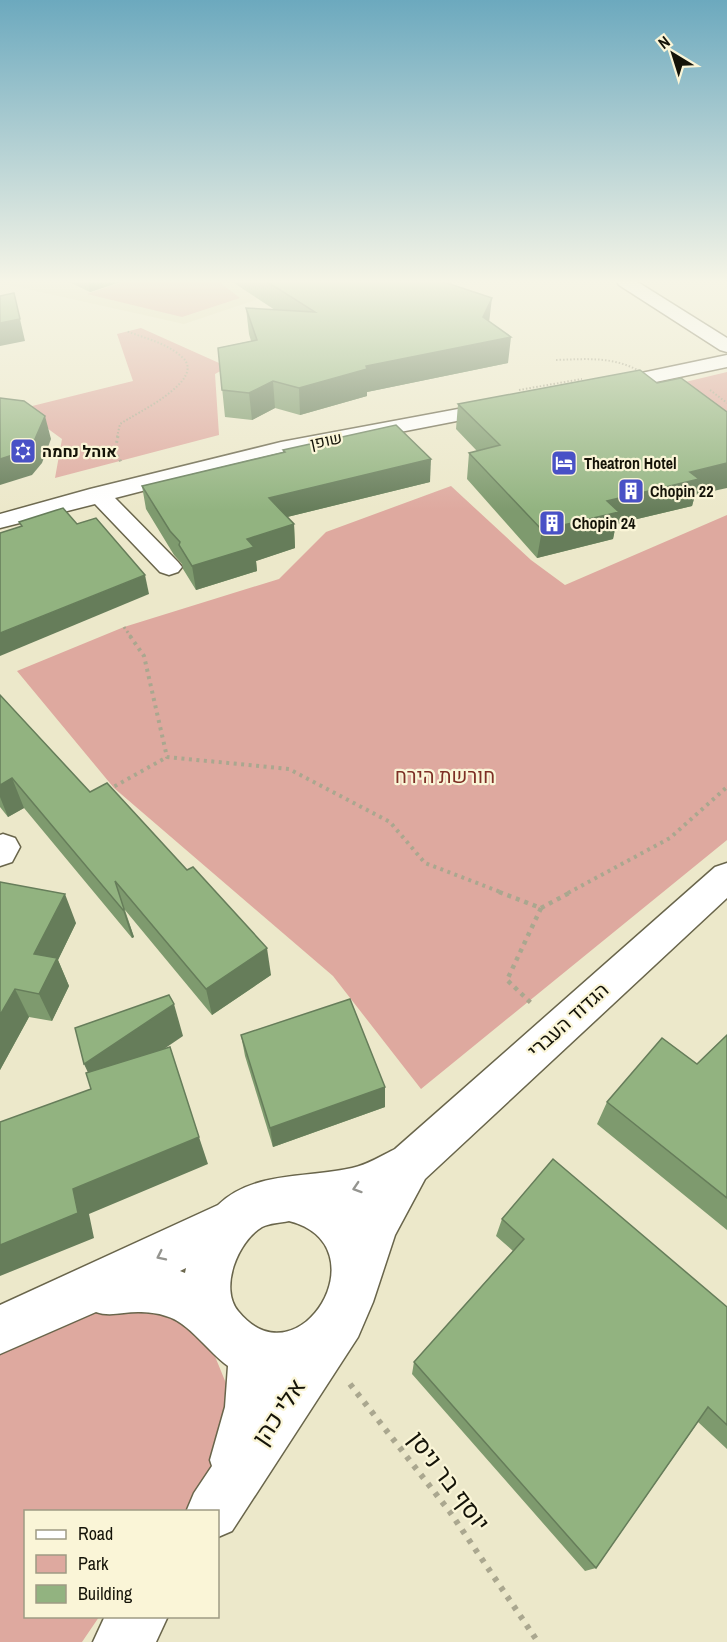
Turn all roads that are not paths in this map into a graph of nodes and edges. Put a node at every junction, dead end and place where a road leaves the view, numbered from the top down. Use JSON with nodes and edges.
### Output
{"nodes":[{"id":1,"x":727,"y":361,"type":"edge"},
{"id":2,"x":591,"y":390,"type":"edge"},
{"id":3,"x":525,"y":402,"type":"edge"},
{"id":4,"x":98,"y":494,"type":"junction"},
{"id":5,"x":0,"y":520,"type":"edge"},
{"id":6,"x":169,"y":567,"type":"dead end"},
{"id":7,"x":727,"y":877,"type":"edge"},
{"id":8,"x":410,"y":1164,"type":"junction"},
{"id":9,"x":289,"y":1199,"type":"junction"},
{"id":10,"x":233,"y":1222,"type":"junction"},
{"id":11,"x":86,"y":1292,"type":"junction"},
{"id":12,"x":341,"y":1316,"type":"junction"},
{"id":13,"x":0,"y":1330,"type":"edge"},
{"id":14,"x":235,"y":1338,"type":"junction"},
{"id":15,"x":214,"y":1510,"type":"edge"},
{"id":16,"x":214,"y":1510,"type":"edge"},
{"id":17,"x":139,"y":1618,"type":"edge"},
{"id":18,"x":122,"y":1642,"type":"edge"}],
"edges":[{"from":1,"to":2,"type":"street"},
{"from":3,"to":4,"type":"street","name":"שופן"},
{"from":4,"to":5,"type":"street","name":"שופן"},
{"from":4,"to":6,"type":"street"},
{"from":7,"to":8,"type":"street","name":"הגדוד העברי"},
{"from":8,"to":9,"type":"street","name":"הגדוד העברי","one_way":true},
{"from":8,"to":12,"type":"street","name":"הגדוד העברי"},
{"from":9,"to":10,"type":"street","name":"הגדוד העברי"},
{"from":9,"to":12,"type":"street"},
{"from":10,"to":11,"type":"street","one_way":true},
{"from":10,"to":14,"type":"street"},
{"from":11,"to":13,"type":"street"},
{"from":11,"to":14,"type":"street"},
{"from":12,"to":14,"type":"street"},
{"from":12,"to":15,"type":"street","name":"אלי כהן"},
{"from":14,"to":16,"type":"street","name":"אלי כהן"},
{"from":17,"to":18,"type":"street"}]}
